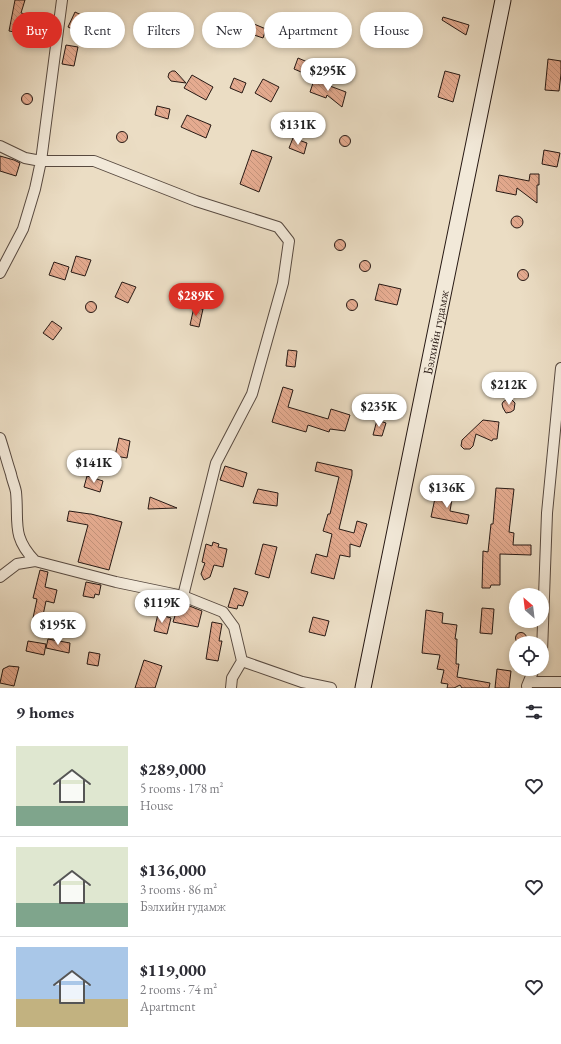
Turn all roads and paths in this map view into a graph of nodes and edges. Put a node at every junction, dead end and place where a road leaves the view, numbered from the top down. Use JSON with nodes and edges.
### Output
{"nodes":[{"id":1,"x":62,"y":0,"type":"edge"},
{"id":2,"x":503,"y":0,"type":"edge"},
{"id":3,"x":0,"y":146,"type":"edge"},
{"id":4,"x":41,"y":161,"type":"junction"},
{"id":5,"x":0,"y":273,"type":"edge"},
{"id":6,"x":561,"y":368,"type":"edge"},
{"id":7,"x":0,"y":438,"type":"edge"},
{"id":8,"x":35,"y":561,"type":"junction"},
{"id":9,"x":0,"y":577,"type":"edge"},
{"id":10,"x":183,"y":596,"type":"junction"},
{"id":11,"x":543,"y":636,"type":"edge"},
{"id":12,"x":242,"y":661,"type":"junction"},
{"id":13,"x":561,"y":682,"type":"edge"},
{"id":14,"x":527,"y":685,"type":"edge"},
{"id":15,"x":232,"y":688,"type":"edge"},
{"id":16,"x":331,"y":688,"type":"edge"},
{"id":17,"x":363,"y":688,"type":"edge"}],
"edges":[{"from":1,"to":4,"type":"street"},
{"from":2,"to":17,"type":"main road","name":"Бэлхийн гудамж"},
{"from":3,"to":4,"type":"street"},
{"from":4,"to":5,"type":"street"},
{"from":4,"to":10,"type":"street"},
{"from":6,"to":11,"type":"street"},
{"from":7,"to":8,"type":"street"},
{"from":8,"to":9,"type":"street"},
{"from":8,"to":10,"type":"street"},
{"from":10,"to":12,"type":"street"},
{"from":12,"to":15,"type":"street"},
{"from":12,"to":16,"type":"street"},
{"from":13,"to":14,"type":"street"}]}
